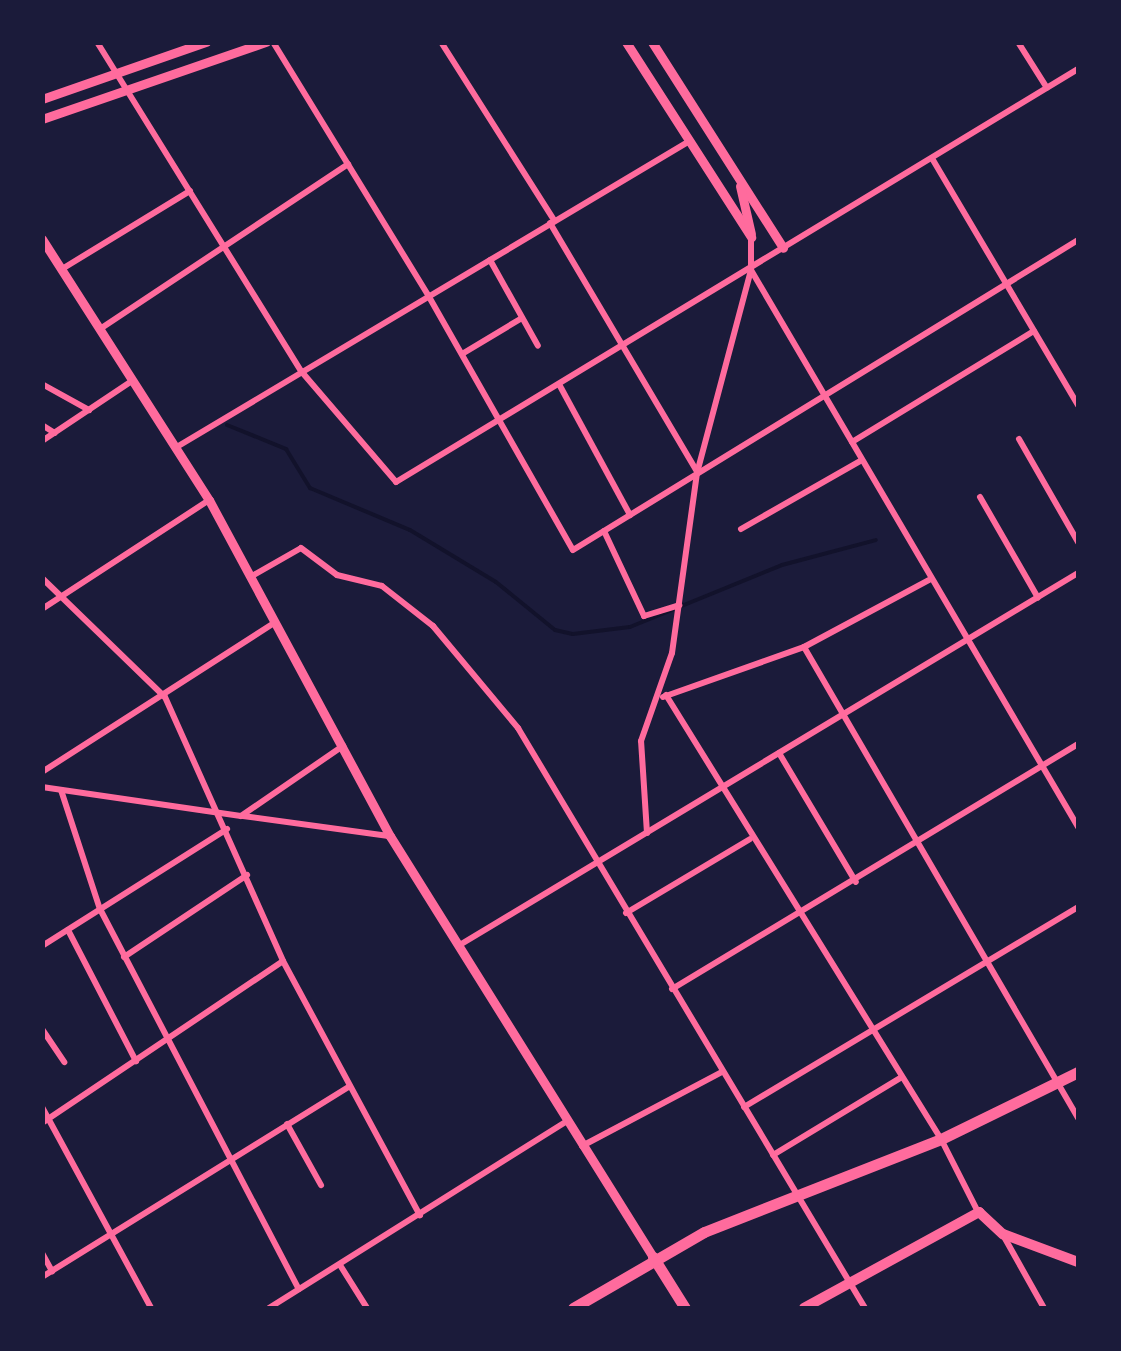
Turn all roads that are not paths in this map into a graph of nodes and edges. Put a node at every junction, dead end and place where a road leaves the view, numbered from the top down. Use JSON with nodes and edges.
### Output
{"nodes":[{"id":1,"x":97,"y":42,"type":"edge"},
{"id":2,"x":206,"y":42,"type":"edge"},
{"id":3,"x":269,"y":42,"type":"edge"},
{"id":4,"x":442,"y":42,"type":"edge"},
{"id":5,"x":626,"y":42,"type":"edge"},
{"id":6,"x":652,"y":42,"type":"edge"},
{"id":7,"x":1018,"y":42,"type":"edge"},
{"id":8,"x":1078,"y":69,"type":"edge"},
{"id":9,"x":116,"y":74,"type":"junction"},
{"id":10,"x":1047,"y":88,"type":"junction"},
{"id":11,"x":127,"y":89,"type":"junction"},
{"id":12,"x":42,"y":99,"type":"edge"},
{"id":13,"x":42,"y":119,"type":"edge"},
{"id":14,"x":707,"y":129,"type":"junction"},
{"id":15,"x":688,"y":142,"type":"junction"},
{"id":16,"x":933,"y":160,"type":"junction"},
{"id":17,"x":348,"y":164,"type":"junction"},
{"id":18,"x":741,"y":181,"type":"junction"},
{"id":19,"x":190,"y":191,"type":"junction"},
{"id":20,"x":552,"y":222,"type":"junction"},
{"id":21,"x":751,"y":237,"type":"junction"},
{"id":22,"x":42,"y":239,"type":"edge"},
{"id":23,"x":1078,"y":240,"type":"edge"},
{"id":24,"x":224,"y":247,"type":"junction"},
{"id":25,"x":783,"y":248,"type":"junction"},
{"id":26,"x":46,"y":252,"type":"edge"},
{"id":27,"x":490,"y":259,"type":"junction"},
{"id":28,"x":62,"y":269,"type":"junction"},
{"id":29,"x":751,"y":270,"type":"junction"},
{"id":30,"x":1006,"y":284,"type":"junction"},
{"id":31,"x":428,"y":295,"type":"junction"},
{"id":32,"x":522,"y":318,"type":"junction"},
{"id":33,"x":100,"y":330,"type":"junction"},
{"id":34,"x":1034,"y":331,"type":"junction"},
{"id":35,"x":538,"y":346,"type":"dead end"},
{"id":36,"x":624,"y":349,"type":"junction"},
{"id":37,"x":462,"y":354,"type":"junction"},
{"id":38,"x":301,"y":372,"type":"junction"},
{"id":39,"x":132,"y":381,"type":"junction"},
{"id":40,"x":42,"y":384,"type":"edge"},
{"id":41,"x":560,"y":386,"type":"junction"},
{"id":42,"x":826,"y":395,"type":"junction"},
{"id":43,"x":1078,"y":405,"type":"edge"},
{"id":44,"x":89,"y":410,"type":"junction"},
{"id":45,"x":500,"y":421,"type":"junction"},
{"id":46,"x":42,"y":426,"type":"edge"},
{"id":47,"x":55,"y":433,"type":"junction"},
{"id":48,"x":1019,"y":438,"type":"dead end"},
{"id":49,"x":42,"y":442,"type":"edge"},
{"id":50,"x":852,"y":442,"type":"junction"},
{"id":51,"x":175,"y":448,"type":"junction"},
{"id":52,"x":862,"y":460,"type":"junction"},
{"id":53,"x":697,"y":473,"type":"junction"},
{"id":54,"x":980,"y":497,"type":"dead end"},
{"id":55,"x":209,"y":500,"type":"junction"},
{"id":56,"x":630,"y":515,"type":"junction"},
{"id":57,"x":740,"y":529,"type":"dead end"},
{"id":58,"x":604,"y":531,"type":"junction"},
{"id":59,"x":1078,"y":542,"type":"edge"},
{"id":60,"x":1078,"y":573,"type":"edge"},
{"id":61,"x":252,"y":576,"type":"junction"},
{"id":62,"x":42,"y":578,"type":"edge"},
{"id":63,"x":929,"y":580,"type":"junction"},
{"id":64,"x":64,"y":594,"type":"junction"},
{"id":65,"x":1038,"y":598,"type":"junction"},
{"id":66,"x":679,"y":605,"type":"junction"},
{"id":67,"x":42,"y":609,"type":"edge"},
{"id":68,"x":276,"y":622,"type":"junction"},
{"id":69,"x":964,"y":643,"type":"junction"},
{"id":70,"x":804,"y":647,"type":"junction"},
{"id":71,"x":666,"y":695,"type":"junction"},
{"id":72,"x":165,"y":697,"type":"junction"},
{"id":73,"x":657,"y":699,"type":"junction"},
{"id":74,"x":842,"y":714,"type":"junction"},
{"id":75,"x":1078,"y":744,"type":"edge"},
{"id":76,"x":344,"y":746,"type":"junction"},
{"id":77,"x":778,"y":753,"type":"junction"},
{"id":78,"x":45,"y":767,"type":"edge"},
{"id":79,"x":1042,"y":767,"type":"junction"},
{"id":80,"x":42,"y":787,"type":"edge"},
{"id":81,"x":720,"y":789,"type":"junction"},
{"id":82,"x":61,"y":790,"type":"junction"},
{"id":83,"x":221,"y":812,"type":"junction"},
{"id":84,"x":241,"y":816,"type":"junction"},
{"id":85,"x":228,"y":828,"type":"junction"},
{"id":86,"x":1078,"y":828,"type":"edge"},
{"id":87,"x":647,"y":833,"type":"junction"},
{"id":88,"x":390,"y":836,"type":"junction"},
{"id":89,"x":750,"y":839,"type":"junction"},
{"id":90,"x":919,"y":843,"type":"junction"},
{"id":91,"x":596,"y":864,"type":"junction"},
{"id":92,"x":247,"y":875,"type":"junction"},
{"id":93,"x":856,"y":882,"type":"junction"},
{"id":94,"x":1078,"y":907,"type":"edge"},
{"id":95,"x":100,"y":909,"type":"junction"},
{"id":96,"x":626,"y":913,"type":"junction"},
{"id":97,"x":799,"y":917,"type":"junction"},
{"id":98,"x":68,"y":930,"type":"junction"},
{"id":99,"x":42,"y":946,"type":"edge"},
{"id":100,"x":457,"y":946,"type":"junction"},
{"id":101,"x":124,"y":957,"type":"junction"},
{"id":102,"x":283,"y":960,"type":"junction"},
{"id":103,"x":988,"y":962,"type":"junction"},
{"id":104,"x":672,"y":989,"type":"junction"},
{"id":105,"x":42,"y":1029,"type":"edge"},
{"id":106,"x":871,"y":1033,"type":"junction"},
{"id":107,"x":165,"y":1042,"type":"junction"},
{"id":108,"x":64,"y":1062,"type":"dead end"},
{"id":109,"x":136,"y":1062,"type":"junction"},
{"id":110,"x":722,"y":1072,"type":"junction"},
{"id":111,"x":1078,"y":1072,"type":"edge"},
{"id":112,"x":900,"y":1078,"type":"junction"},
{"id":113,"x":1060,"y":1084,"type":"junction"},
{"id":114,"x":350,"y":1086,"type":"junction"},
{"id":115,"x":42,"y":1106,"type":"edge"},
{"id":116,"x":744,"y":1107,"type":"junction"},
{"id":117,"x":1078,"y":1118,"type":"edge"},
{"id":118,"x":46,"y":1121,"type":"edge"},
{"id":119,"x":566,"y":1122,"type":"junction"},
{"id":120,"x":287,"y":1124,"type":"junction"},
{"id":121,"x":940,"y":1139,"type":"junction"},
{"id":122,"x":581,"y":1147,"type":"junction"},
{"id":123,"x":773,"y":1155,"type":"junction"},
{"id":124,"x":228,"y":1159,"type":"junction"},
{"id":125,"x":321,"y":1185,"type":"dead end"},
{"id":126,"x":798,"y":1195,"type":"junction"},
{"id":127,"x":979,"y":1212,"type":"junction"},
{"id":128,"x":420,"y":1216,"type":"junction"},
{"id":129,"x":109,"y":1234,"type":"junction"},
{"id":130,"x":1003,"y":1234,"type":"junction"},
{"id":131,"x":42,"y":1252,"type":"edge"},
{"id":132,"x":653,"y":1257,"type":"junction"},
{"id":133,"x":1078,"y":1261,"type":"edge"},
{"id":134,"x":340,"y":1265,"type":"junction"},
{"id":135,"x":52,"y":1271,"type":"junction"},
{"id":136,"x":42,"y":1277,"type":"edge"},
{"id":137,"x":849,"y":1284,"type":"junction"},
{"id":138,"x":299,"y":1290,"type":"junction"},
{"id":139,"x":151,"y":1308,"type":"edge"},
{"id":140,"x":269,"y":1308,"type":"edge"},
{"id":141,"x":367,"y":1308,"type":"edge"},
{"id":142,"x":573,"y":1308,"type":"edge"},
{"id":143,"x":685,"y":1308,"type":"edge"},
{"id":144,"x":804,"y":1308,"type":"edge"},
{"id":145,"x":865,"y":1308,"type":"edge"},
{"id":146,"x":1044,"y":1308,"type":"edge"}],
"edges":[{"from":1,"to":9,"type":"street"},
{"from":2,"to":9,"type":"street"},
{"from":3,"to":11,"type":"street"},
{"from":3,"to":17,"type":"street"},
{"from":4,"to":20,"type":"street"},
{"from":5,"to":15,"type":"street"},
{"from":6,"to":14,"type":"street"},
{"from":7,"to":10,"type":"street"},
{"from":8,"to":10,"type":"street"},
{"from":9,"to":11,"type":"street"},
{"from":9,"to":12,"type":"street"},
{"from":10,"to":16,"type":"street"},
{"from":11,"to":13,"type":"street"},
{"from":11,"to":19,"type":"street"},
{"from":14,"to":15,"type":"street"},
{"from":14,"to":18,"type":"street"},
{"from":15,"to":20,"type":"street"},
{"from":15,"to":21,"type":"street"},
{"from":16,"to":25,"type":"street"},
{"from":16,"to":30,"type":"street"},
{"from":17,"to":24,"type":"street"},
{"from":17,"to":31,"type":"street"},
{"from":18,"to":21,"type":"street"},
{"from":18,"to":25,"type":"street"},
{"from":19,"to":24,"type":"street"},
{"from":19,"to":28,"type":"street"},
{"from":20,"to":27,"type":"street"},
{"from":20,"to":36,"type":"street"},
{"from":21,"to":29,"type":"street"},
{"from":22,"to":26,"type":"street"},
{"from":23,"to":30,"type":"street"},
{"from":24,"to":33,"type":"street"},
{"from":24,"to":38,"type":"street"},
{"from":25,"to":29,"type":"street"},
{"from":26,"to":28,"type":"street"},
{"from":27,"to":31,"type":"street"},
{"from":27,"to":32,"type":"street"},
{"from":28,"to":33,"type":"street"},
{"from":29,"to":36,"type":"street"},
{"from":29,"to":42,"type":"street"},
{"from":29,"to":53,"type":"street"},
{"from":30,"to":34,"type":"street"},
{"from":30,"to":42,"type":"street"},
{"from":31,"to":37,"type":"street"},
{"from":31,"to":38,"type":"street"},
{"from":32,"to":35,"type":"street"},
{"from":32,"to":37,"type":"street"},
{"from":33,"to":39,"type":"street"},
{"from":34,"to":43,"type":"street"},
{"from":34,"to":50,"type":"street"},
{"from":36,"to":41,"type":"street"},
{"from":36,"to":53,"type":"street"},
{"from":37,"to":45,"type":"street"},
{"from":38,"to":45,"type":"street"},
{"from":38,"to":51,"type":"street"},
{"from":39,"to":44,"type":"street"},
{"from":39,"to":51,"type":"street"},
{"from":40,"to":44,"type":"street"},
{"from":41,"to":45,"type":"street"},
{"from":41,"to":56,"type":"street"},
{"from":42,"to":50,"type":"street"},
{"from":42,"to":53,"type":"street"},
{"from":44,"to":47,"type":"street"},
{"from":45,"to":58,"type":"street"},
{"from":46,"to":47,"type":"street"},
{"from":47,"to":49,"type":"street"},
{"from":48,"to":59,"type":"street"},
{"from":50,"to":52,"type":"street"},
{"from":51,"to":55,"type":"street"},
{"from":52,"to":57,"type":"street"},
{"from":52,"to":63,"type":"street"},
{"from":53,"to":56,"type":"street"},
{"from":53,"to":66,"type":"street"},
{"from":54,"to":65,"type":"street"},
{"from":55,"to":61,"type":"street"},
{"from":55,"to":64,"type":"street"},
{"from":56,"to":58,"type":"street"},
{"from":58,"to":66,"type":"street"},
{"from":60,"to":65,"type":"street"},
{"from":61,"to":68,"type":"street"},
{"from":61,"to":91,"type":"street"},
{"from":62,"to":64,"type":"street"},
{"from":63,"to":69,"type":"street"},
{"from":63,"to":70,"type":"street"},
{"from":64,"to":67,"type":"street"},
{"from":64,"to":72,"type":"street"},
{"from":65,"to":69,"type":"street"},
{"from":66,"to":73,"type":"street"},
{"from":68,"to":72,"type":"street"},
{"from":68,"to":76,"type":"street"},
{"from":69,"to":74,"type":"street"},
{"from":69,"to":79,"type":"street"},
{"from":70,"to":71,"type":"street"},
{"from":70,"to":74,"type":"street"},
{"from":71,"to":73,"type":"street"},
{"from":71,"to":81,"type":"street"},
{"from":72,"to":78,"type":"street"},
{"from":72,"to":83,"type":"street"},
{"from":73,"to":87,"type":"street"},
{"from":74,"to":77,"type":"street"},
{"from":74,"to":90,"type":"street"},
{"from":75,"to":79,"type":"street"},
{"from":76,"to":84,"type":"street"},
{"from":76,"to":88,"type":"street"},
{"from":77,"to":81,"type":"street"},
{"from":77,"to":93,"type":"street"},
{"from":79,"to":86,"type":"street"},
{"from":79,"to":90,"type":"street"},
{"from":80,"to":82,"type":"street"},
{"from":81,"to":87,"type":"street"},
{"from":81,"to":89,"type":"street"},
{"from":82,"to":83,"type":"street"},
{"from":82,"to":95,"type":"street"},
{"from":83,"to":84,"type":"street"},
{"from":83,"to":85,"type":"street"},
{"from":84,"to":88,"type":"street"},
{"from":85,"to":92,"type":"street"},
{"from":85,"to":95,"type":"street"},
{"from":87,"to":91,"type":"street"},
{"from":88,"to":100,"type":"street"},
{"from":89,"to":96,"type":"street"},
{"from":89,"to":97,"type":"street"},
{"from":90,"to":93,"type":"street"},
{"from":90,"to":103,"type":"street"},
{"from":91,"to":96,"type":"street"},
{"from":91,"to":100,"type":"street"},
{"from":92,"to":101,"type":"street"},
{"from":92,"to":102,"type":"street"},
{"from":93,"to":97,"type":"street"},
{"from":94,"to":103,"type":"street"},
{"from":95,"to":98,"type":"street"},
{"from":95,"to":101,"type":"street"},
{"from":96,"to":104,"type":"street"},
{"from":97,"to":104,"type":"street"},
{"from":97,"to":106,"type":"street"},
{"from":98,"to":99,"type":"street"},
{"from":98,"to":109,"type":"street"},
{"from":100,"to":119,"type":"street"},
{"from":101,"to":107,"type":"street"},
{"from":102,"to":107,"type":"street"},
{"from":102,"to":114,"type":"street"},
{"from":103,"to":106,"type":"street"},
{"from":103,"to":113,"type":"street"},
{"from":104,"to":110,"type":"street"},
{"from":105,"to":108,"type":"street"},
{"from":106,"to":112,"type":"street"},
{"from":106,"to":116,"type":"street"},
{"from":107,"to":109,"type":"street"},
{"from":107,"to":124,"type":"street"},
{"from":109,"to":118,"type":"street"},
{"from":110,"to":116,"type":"street"},
{"from":110,"to":122,"type":"street"},
{"from":111,"to":113,"type":"main road"},
{"from":112,"to":121,"type":"street"},
{"from":112,"to":123,"type":"street"},
{"from":113,"to":117,"type":"street"},
{"from":113,"to":121,"type":"main road"},
{"from":114,"to":120,"type":"street"},
{"from":114,"to":128,"type":"street"},
{"from":115,"to":118,"type":"street"},
{"from":116,"to":123,"type":"street"},
{"from":118,"to":129,"type":"street"},
{"from":119,"to":122,"type":"street"},
{"from":119,"to":128,"type":"street"},
{"from":120,"to":124,"type":"street"},
{"from":120,"to":125,"type":"street"},
{"from":121,"to":126,"type":"main road"},
{"from":121,"to":127,"type":"street"},
{"from":122,"to":132,"type":"street"},
{"from":123,"to":126,"type":"street"},
{"from":124,"to":129,"type":"street"},
{"from":124,"to":138,"type":"street"},
{"from":126,"to":132,"type":"main road"},
{"from":126,"to":137,"type":"street"},
{"from":127,"to":130,"type":"main road"},
{"from":127,"to":137,"type":"main road"},
{"from":128,"to":134,"type":"street"},
{"from":129,"to":135,"type":"street"},
{"from":129,"to":139,"type":"street"},
{"from":130,"to":133,"type":"main road"},
{"from":130,"to":146,"type":"street"},
{"from":131,"to":135,"type":"street"},
{"from":132,"to":142,"type":"main road"},
{"from":132,"to":143,"type":"main road"},
{"from":134,"to":138,"type":"street"},
{"from":134,"to":141,"type":"street"},
{"from":135,"to":136,"type":"street"},
{"from":137,"to":144,"type":"main road"},
{"from":137,"to":145,"type":"street"},
{"from":138,"to":140,"type":"street"}]}
